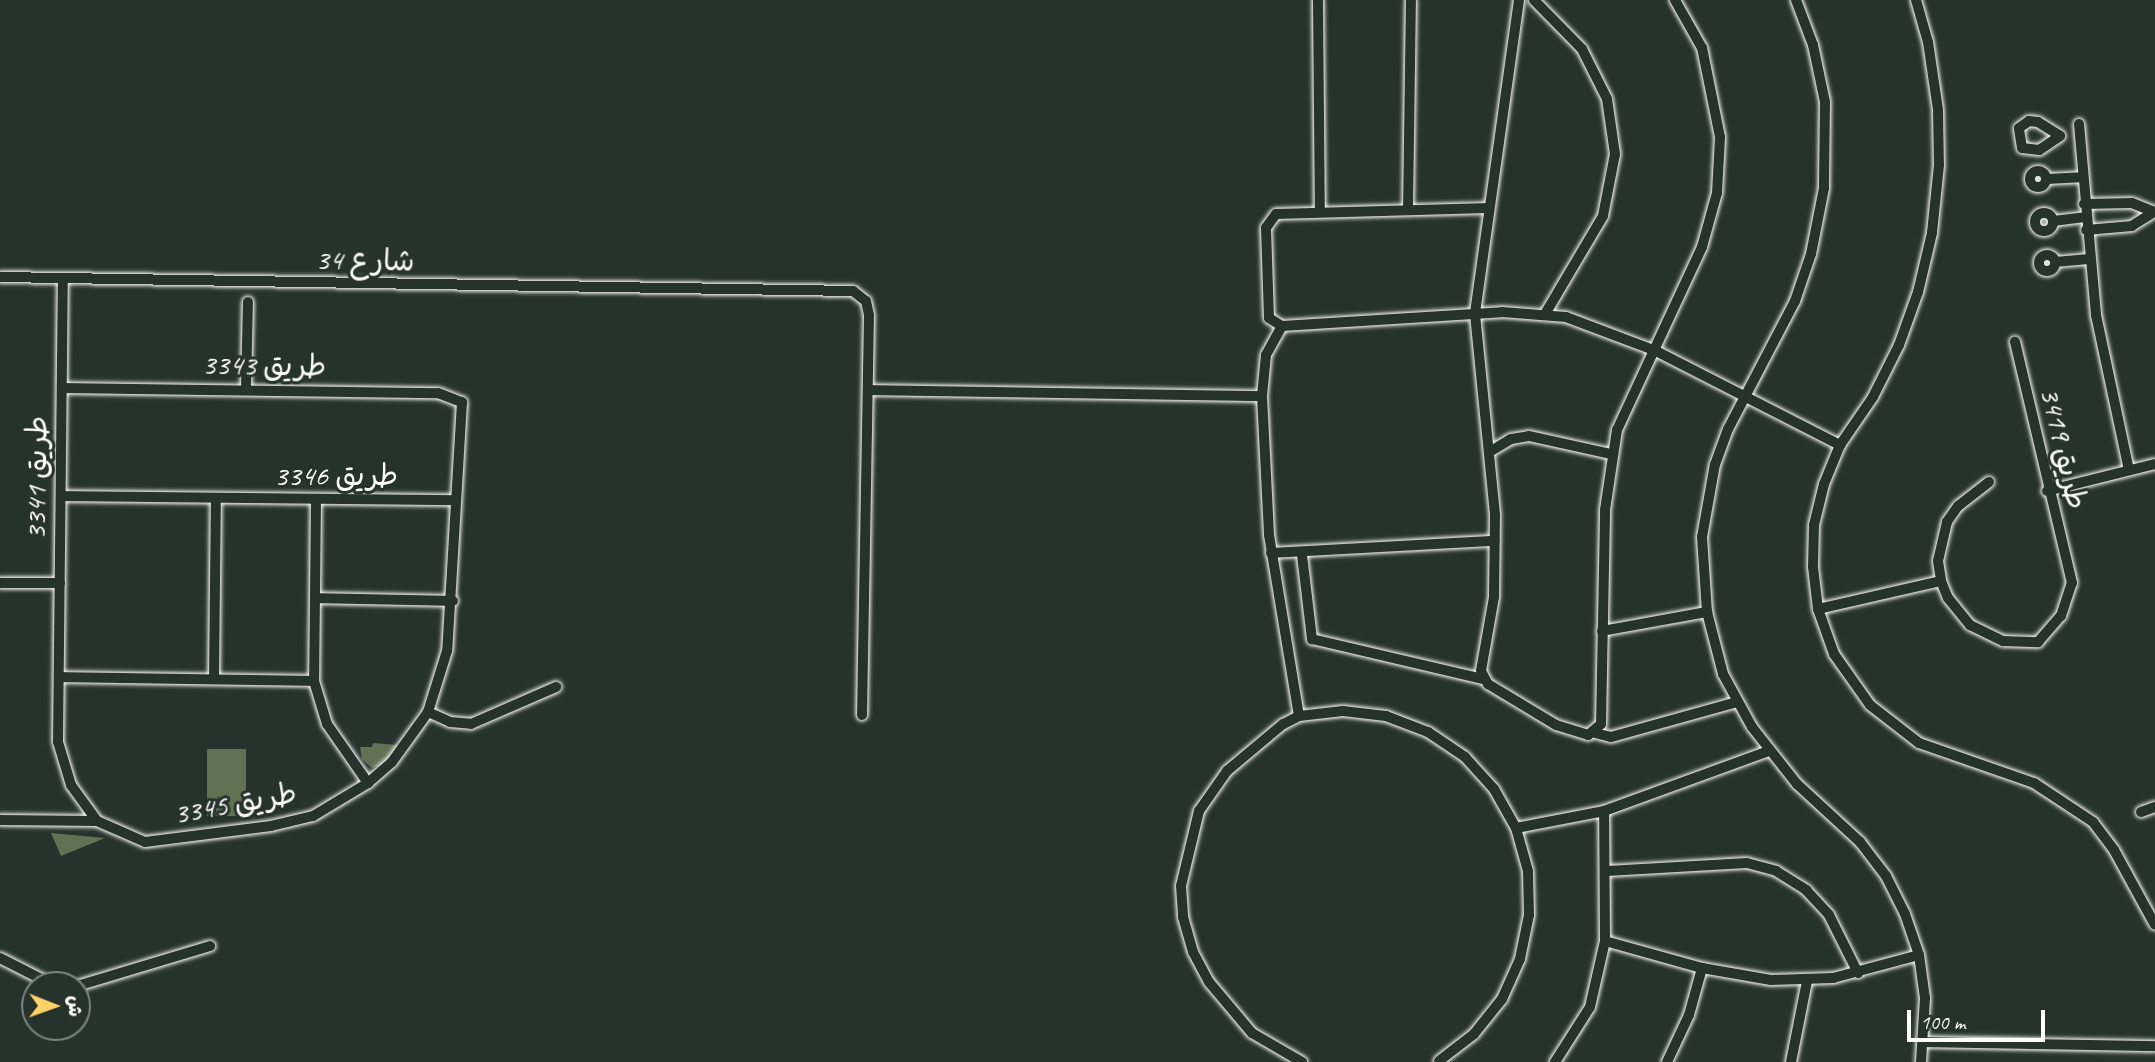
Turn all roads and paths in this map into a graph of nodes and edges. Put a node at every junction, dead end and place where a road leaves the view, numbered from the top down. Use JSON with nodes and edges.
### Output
{"nodes":[{"id":1,"x":1318,"y":0,"type":"edge"},
{"id":2,"x":1411,"y":0,"type":"edge"},
{"id":3,"x":1519,"y":0,"type":"edge"},
{"id":4,"x":1534,"y":0,"type":"edge"},
{"id":5,"x":1675,"y":0,"type":"edge"},
{"id":6,"x":1796,"y":0,"type":"edge"},
{"id":7,"x":1916,"y":0,"type":"edge"},
{"id":8,"x":2079,"y":124,"type":"dead end"},
{"id":9,"x":2079,"y":135,"type":"junction"},
{"id":10,"x":2060,"y":136,"type":"dead end"},
{"id":11,"x":2081,"y":177,"type":"junction"},
{"id":12,"x":2047,"y":178,"type":"dead end"},
{"id":13,"x":2084,"y":204,"type":"junction"},
{"id":14,"x":1489,"y":208,"type":"junction"},
{"id":15,"x":1408,"y":210,"type":"junction"},
{"id":16,"x":2154,"y":211,"type":"edge"},
{"id":17,"x":1320,"y":212,"type":"junction"},
{"id":18,"x":2085,"y":217,"type":"junction"},
{"id":19,"x":2053,"y":221,"type":"dead end"},
{"id":20,"x":2086,"y":230,"type":"junction"},
{"id":21,"x":2090,"y":259,"type":"junction"},
{"id":22,"x":2055,"y":262,"type":"dead end"},
{"id":23,"x":0,"y":277,"type":"edge"},
{"id":24,"x":63,"y":280,"type":"junction"},
{"id":25,"x":248,"y":302,"type":"dead end"},
{"id":26,"x":1475,"y":314,"type":"junction"},
{"id":27,"x":1545,"y":314,"type":"junction"},
{"id":28,"x":1282,"y":326,"type":"junction"},
{"id":29,"x":2015,"y":342,"type":"dead end"},
{"id":30,"x":1656,"y":351,"type":"junction"},
{"id":31,"x":62,"y":388,"type":"junction"},
{"id":32,"x":246,"y":388,"type":"junction"},
{"id":33,"x":868,"y":390,"type":"junction"},
{"id":34,"x":1262,"y":396,"type":"junction"},
{"id":35,"x":1744,"y":396,"type":"junction"},
{"id":36,"x":462,"y":402,"type":"joint"},
{"id":37,"x":1840,"y":445,"type":"junction"},
{"id":38,"x":1492,"y":451,"type":"junction"},
{"id":39,"x":1611,"y":454,"type":"junction"},
{"id":40,"x":2155,"y":464,"type":"edge"},
{"id":41,"x":2129,"y":470,"type":"junction"},
{"id":42,"x":1989,"y":482,"type":"dead end"},
{"id":43,"x":2047,"y":491,"type":"junction"},
{"id":44,"x":61,"y":496,"type":"junction"},
{"id":45,"x":216,"y":499,"type":"junction"},
{"id":46,"x":316,"y":500,"type":"junction"},
{"id":47,"x":455,"y":500,"type":"junction"},
{"id":48,"x":1495,"y":541,"type":"junction"},
{"id":49,"x":1271,"y":554,"type":"junction"},
{"id":50,"x":1302,"y":555,"type":"junction"},
{"id":51,"x":1941,"y":581,"type":"junction"},
{"id":52,"x":0,"y":583,"type":"edge"},
{"id":53,"x":60,"y":583,"type":"junction"},
{"id":54,"x":315,"y":597,"type":"junction"},
{"id":55,"x":453,"y":601,"type":"junction"},
{"id":56,"x":1818,"y":609,"type":"junction"},
{"id":57,"x":1707,"y":611,"type":"junction"},
{"id":58,"x":1602,"y":631,"type":"junction"},
{"id":59,"x":58,"y":677,"type":"junction"},
{"id":60,"x":1483,"y":678,"type":"junction"},
{"id":61,"x":214,"y":679,"type":"junction"},
{"id":62,"x":314,"y":681,"type":"junction"},
{"id":63,"x":556,"y":687,"type":"dead end"},
{"id":64,"x":1737,"y":702,"type":"junction"},
{"id":65,"x":428,"y":712,"type":"junction"},
{"id":66,"x":862,"y":715,"type":"dead end"},
{"id":67,"x":1299,"y":716,"type":"junction"},
{"id":68,"x":1595,"y":733,"type":"junction"},
{"id":69,"x":1769,"y":751,"type":"junction"},
{"id":70,"x":368,"y":783,"type":"junction"},
{"id":71,"x":2155,"y":807,"type":"edge"},
{"id":72,"x":1604,"y":811,"type":"junction"},
{"id":73,"x":2141,"y":813,"type":"dead end"},
{"id":74,"x":0,"y":820,"type":"edge"},
{"id":75,"x":97,"y":821,"type":"junction"},
{"id":76,"x":1516,"y":828,"type":"junction"},
{"id":77,"x":1607,"y":870,"type":"junction"},
{"id":78,"x":2155,"y":925,"type":"edge"},
{"id":79,"x":1605,"y":941,"type":"junction"},
{"id":80,"x":210,"y":946,"type":"dead end"},
{"id":81,"x":1919,"y":955,"type":"junction"},
{"id":82,"x":0,"y":958,"type":"edge"},
{"id":83,"x":1702,"y":968,"type":"junction"},
{"id":84,"x":26,"y":971,"type":"edge"},
{"id":85,"x":1858,"y":974,"type":"junction"},
{"id":86,"x":1807,"y":981,"type":"junction"},
{"id":87,"x":91,"y":982,"type":"edge"},
{"id":88,"x":1923,"y":1042,"type":"junction"},
{"id":89,"x":2155,"y":1046,"type":"edge"},
{"id":90,"x":1302,"y":1062,"type":"edge"},
{"id":91,"x":1437,"y":1062,"type":"edge"},
{"id":92,"x":1555,"y":1062,"type":"edge"},
{"id":93,"x":1667,"y":1062,"type":"edge"},
{"id":94,"x":1791,"y":1062,"type":"edge"},
{"id":95,"x":1921,"y":1062,"type":"edge"}],
"edges":[{"from":1,"to":17,"type":"street"},
{"from":2,"to":15,"type":"street"},
{"from":3,"to":14,"type":"street"},
{"from":4,"to":27,"type":"street"},
{"from":5,"to":30,"type":"street"},
{"from":6,"to":35,"type":"street"},
{"from":7,"to":37,"type":"street"},
{"from":8,"to":9,"type":"street","name":"طريق 3419"},
{"from":9,"to":10,"type":"street"},
{"from":9,"to":11,"type":"street","name":"طريق 3419"},
{"from":11,"to":12,"type":"street"},
{"from":11,"to":13,"type":"street","name":"طريق 3419"},
{"from":13,"to":16,"type":"street"},
{"from":13,"to":18,"type":"street","name":"طريق 3419"},
{"from":14,"to":15,"type":"street"},
{"from":14,"to":26,"type":"street"},
{"from":15,"to":17,"type":"street"},
{"from":16,"to":20,"type":"street"},
{"from":17,"to":28,"type":"street"},
{"from":18,"to":19,"type":"street"},
{"from":18,"to":20,"type":"street","name":"طريق 3419"},
{"from":20,"to":21,"type":"street","name":"طريق 3419"},
{"from":21,"to":22,"type":"street"},
{"from":21,"to":41,"type":"street","name":"طريق 3419"},
{"from":23,"to":24,"type":"street","name":"شارع 34"},
{"from":24,"to":31,"type":"street","name":"طريق 3341"},
{"from":24,"to":33,"type":"street","name":"شارع 34"},
{"from":25,"to":32,"type":"street"},
{"from":26,"to":27,"type":"street"},
{"from":26,"to":28,"type":"street"},
{"from":26,"to":38,"type":"street"},
{"from":27,"to":30,"type":"street"},
{"from":28,"to":34,"type":"street"},
{"from":29,"to":43,"type":"street","name":"طريق 3419"},
{"from":30,"to":35,"type":"street"},
{"from":30,"to":39,"type":"street"},
{"from":31,"to":32,"type":"street","name":"طريق 3343"},
{"from":31,"to":44,"type":"street","name":"طريق 3341"},
{"from":32,"to":36,"type":"street","name":"طريق 3343"},
{"from":33,"to":34,"type":"street"},
{"from":33,"to":66,"type":"street"},
{"from":34,"to":49,"type":"street"},
{"from":35,"to":37,"type":"street"},
{"from":35,"to":57,"type":"street"},
{"from":36,"to":47,"type":"street","name":"طريق 3345"},
{"from":37,"to":56,"type":"street"},
{"from":38,"to":39,"type":"street"},
{"from":38,"to":48,"type":"street"},
{"from":39,"to":58,"type":"street"},
{"from":40,"to":41,"type":"street"},
{"from":41,"to":43,"type":"street"},
{"from":42,"to":51,"type":"street"},
{"from":43,"to":51,"type":"street","name":"طريق 3419"},
{"from":44,"to":45,"type":"street","name":"طريق 3346"},
{"from":44,"to":53,"type":"street","name":"طريق 3341"},
{"from":45,"to":46,"type":"street","name":"طريق 3346"},
{"from":45,"to":61,"type":"street"},
{"from":46,"to":47,"type":"street","name":"طريق 3346"},
{"from":46,"to":54,"type":"street"},
{"from":47,"to":55,"type":"street","name":"طريق 3345"},
{"from":48,"to":50,"type":"street"},
{"from":48,"to":60,"type":"street"},
{"from":49,"to":50,"type":"street"},
{"from":49,"to":67,"type":"street"},
{"from":50,"to":60,"type":"street"},
{"from":51,"to":56,"type":"street"},
{"from":52,"to":53,"type":"street"},
{"from":53,"to":59,"type":"street","name":"طريق 3341"},
{"from":54,"to":55,"type":"street"},
{"from":54,"to":62,"type":"street"},
{"from":55,"to":65,"type":"street","name":"طريق 3345"},
{"from":56,"to":78,"type":"street"},
{"from":57,"to":58,"type":"street"},
{"from":57,"to":64,"type":"street"},
{"from":58,"to":68,"type":"street"},
{"from":59,"to":61,"type":"street"},
{"from":59,"to":75,"type":"street","name":"طريق 3341"},
{"from":60,"to":68,"type":"street"},
{"from":61,"to":62,"type":"street"},
{"from":62,"to":70,"type":"street"},
{"from":63,"to":65,"type":"street"},
{"from":64,"to":68,"type":"street"},
{"from":64,"to":69,"type":"street"},
{"from":65,"to":70,"type":"street","name":"طريق 3345"},
{"from":67,"to":76,"type":"street"},
{"from":67,"to":90,"type":"street"},
{"from":69,"to":72,"type":"street"},
{"from":69,"to":81,"type":"street"},
{"from":70,"to":75,"type":"street","name":"طريق 3345"},
{"from":71,"to":73,"type":"street"},
{"from":72,"to":76,"type":"street"},
{"from":72,"to":77,"type":"street"},
{"from":74,"to":75,"type":"street"},
{"from":76,"to":91,"type":"street"},
{"from":77,"to":79,"type":"street"},
{"from":77,"to":85,"type":"street"},
{"from":79,"to":83,"type":"street"},
{"from":79,"to":92,"type":"street"},
{"from":80,"to":87,"type":"street"},
{"from":81,"to":85,"type":"street"},
{"from":81,"to":88,"type":"street"},
{"from":82,"to":84,"type":"street"},
{"from":83,"to":86,"type":"street"},
{"from":83,"to":93,"type":"street"},
{"from":85,"to":86,"type":"street"},
{"from":86,"to":94,"type":"street"},
{"from":88,"to":89,"type":"street"},
{"from":88,"to":95,"type":"street"}]}
